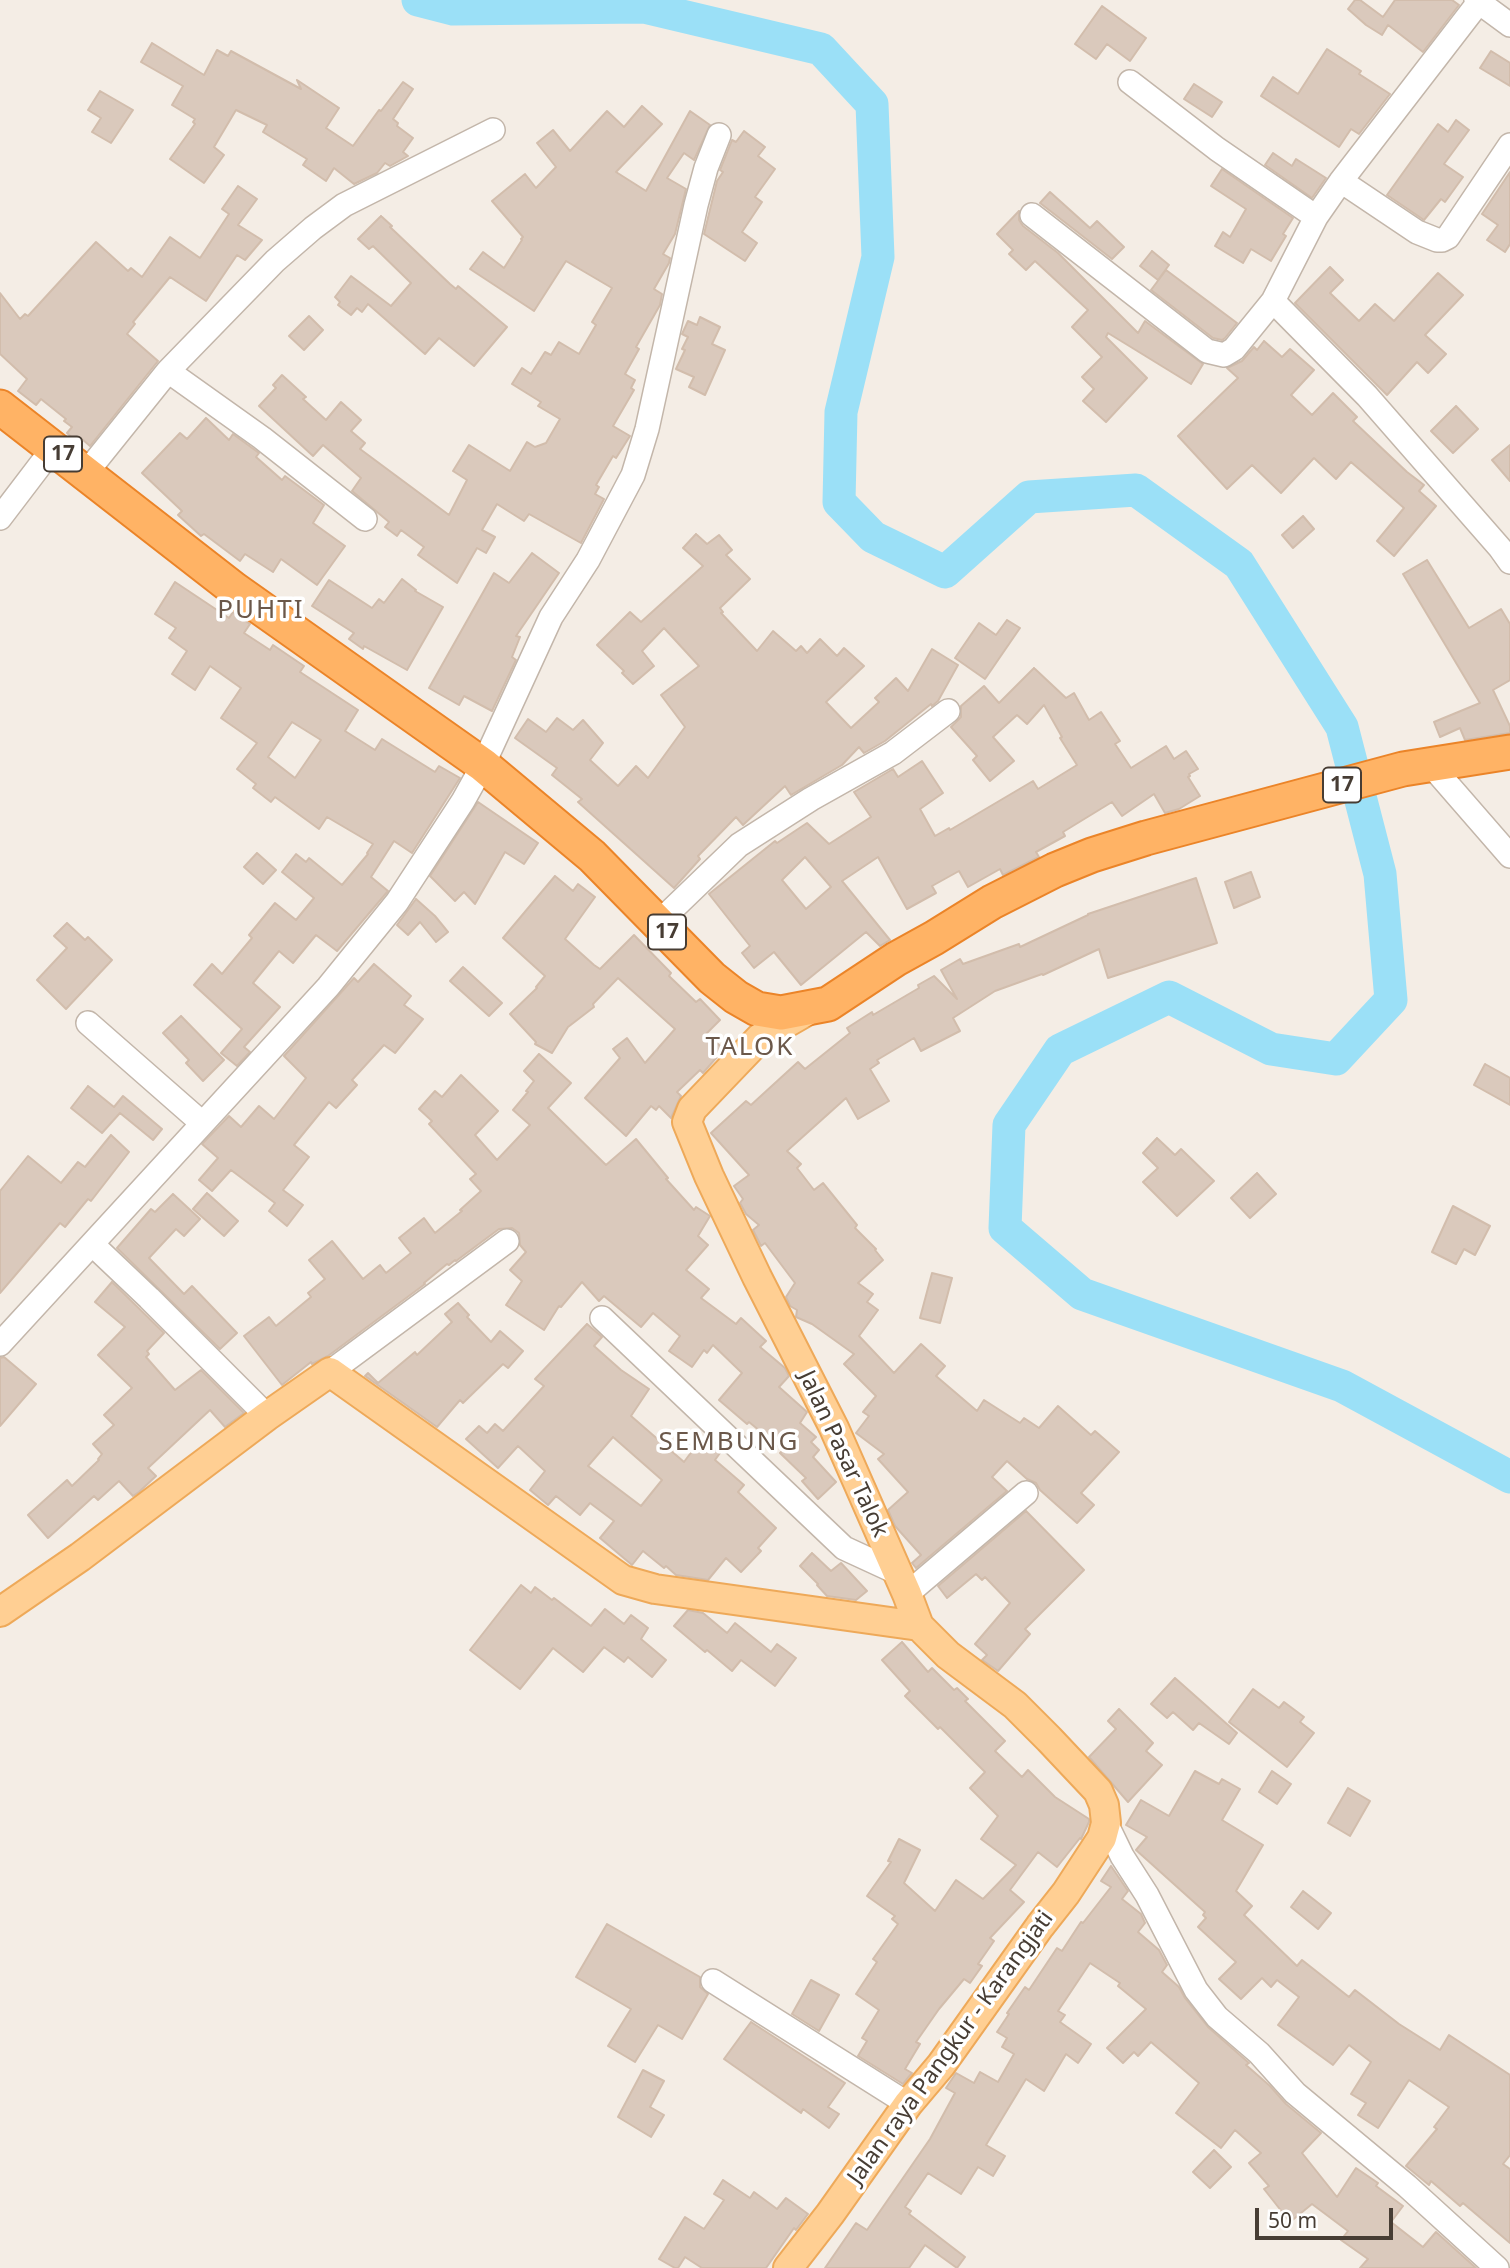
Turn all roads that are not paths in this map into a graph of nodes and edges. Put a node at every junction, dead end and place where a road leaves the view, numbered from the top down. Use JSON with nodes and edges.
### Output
{"nodes":[{"id":1,"x":1478,"y":1,"type":"edge"},
{"id":2,"x":1510,"y":25,"type":"edge"},
{"id":3,"x":1130,"y":82,"type":"dead end"},
{"id":4,"x":493,"y":130,"type":"dead end"},
{"id":5,"x":719,"y":135,"type":"dead end"},
{"id":6,"x":1510,"y":145,"type":"edge"},
{"id":7,"x":1341,"y":181,"type":"junction"},
{"id":8,"x":1032,"y":215,"type":"dead end"},
{"id":9,"x":1316,"y":217,"type":"junction"},
{"id":10,"x":1273,"y":301,"type":"junction"},
{"id":11,"x":168,"y":372,"type":"junction"},
{"id":12,"x":0,"y":407,"type":"edge"},
{"id":13,"x":54,"y":447,"type":"junction"},
{"id":14,"x":86,"y":472,"type":"junction"},
{"id":15,"x":0,"y":518,"type":"edge"},
{"id":16,"x":365,"y":519,"type":"dead end"},
{"id":17,"x":1507,"y":550,"type":"edge"},
{"id":18,"x":948,"y":711,"type":"dead end"},
{"id":19,"x":1510,"y":752,"type":"edge"},
{"id":20,"x":483,"y":765,"type":"junction"},
{"id":21,"x":1416,"y":766,"type":"junction"},
{"id":22,"x":1510,"y":856,"type":"edge"},
{"id":23,"x":658,"y":923,"type":"junction"},
{"id":24,"x":740,"y":1000,"type":"junction"},
{"id":25,"x":813,"y":1007,"type":"junction"},
{"id":26,"x":88,"y":1023,"type":"dead end"},
{"id":27,"x":750,"y":1048,"type":"junction"},
{"id":28,"x":202,"y":1123,"type":"junction"},
{"id":29,"x":507,"y":1241,"type":"dead end"},
{"id":30,"x":92,"y":1244,"type":"junction"},
{"id":31,"x":602,"y":1318,"type":"dead end"},
{"id":32,"x":0,"y":1343,"type":"edge"},
{"id":33,"x":330,"y":1372,"type":"junction"},
{"id":34,"x":267,"y":1416,"type":"junction"},
{"id":35,"x":1027,"y":1493,"type":"dead end"},
{"id":36,"x":902,"y":1583,"type":"junction"},
{"id":37,"x":0,"y":1612,"type":"edge"},
{"id":38,"x":919,"y":1626,"type":"junction"},
{"id":39,"x":1106,"y":1823,"type":"junction"},
{"id":40,"x":713,"y":1981,"type":"dead end"},
{"id":41,"x":908,"y":2104,"type":"junction"},
{"id":42,"x":788,"y":2268,"type":"edge"},
{"id":43,"x":1497,"y":2268,"type":"edge"}],
"edges":[{"from":1,"to":2,"type":"street"},
{"from":1,"to":7,"type":"street"},
{"from":3,"to":9,"type":"street"},
{"from":4,"to":11,"type":"street"},
{"from":5,"to":20,"type":"street"},
{"from":6,"to":7,"type":"street"},
{"from":7,"to":9,"type":"street"},
{"from":8,"to":10,"type":"street"},
{"from":9,"to":10,"type":"street"},
{"from":10,"to":17,"type":"street"},
{"from":11,"to":14,"type":"street"},
{"from":11,"to":16,"type":"street"},
{"from":12,"to":13,"type":"highway","number":"17"},
{"from":13,"to":14,"type":"highway","number":"17"},
{"from":13,"to":15,"type":"street"},
{"from":14,"to":20,"type":"highway","number":"17"},
{"from":18,"to":23,"type":"street"},
{"from":19,"to":21,"type":"highway","number":"17"},
{"from":20,"to":23,"type":"highway","number":"17"},
{"from":20,"to":28,"type":"street"},
{"from":21,"to":22,"type":"street"},
{"from":21,"to":25,"type":"highway","number":"17"},
{"from":23,"to":24,"type":"highway","number":"17"},
{"from":24,"to":25,"type":"highway","number":"17"},
{"from":24,"to":27,"type":"main road"},
{"from":25,"to":27,"type":"main road"},
{"from":26,"to":28,"type":"street"},
{"from":27,"to":36,"type":"main road","name":"Jalan Pasar Talok"},
{"from":28,"to":30,"type":"street"},
{"from":29,"to":33,"type":"street"},
{"from":30,"to":32,"type":"street"},
{"from":30,"to":34,"type":"street"},
{"from":31,"to":36,"type":"street"},
{"from":33,"to":34,"type":"main road"},
{"from":33,"to":38,"type":"main road"},
{"from":34,"to":37,"type":"main road"},
{"from":35,"to":36,"type":"street"},
{"from":36,"to":38,"type":"main road","name":"Jalan Pasar Talok"},
{"from":38,"to":39,"type":"main road","name":"Jalan Pasar Talok"},
{"from":39,"to":41,"type":"main road","name":"Jalan raya Pangkur - Karangjati"},
{"from":39,"to":43,"type":"street"},
{"from":40,"to":41,"type":"street"},
{"from":41,"to":42,"type":"main road","name":"Jalan raya Pangkur - Karangjati"}]}
